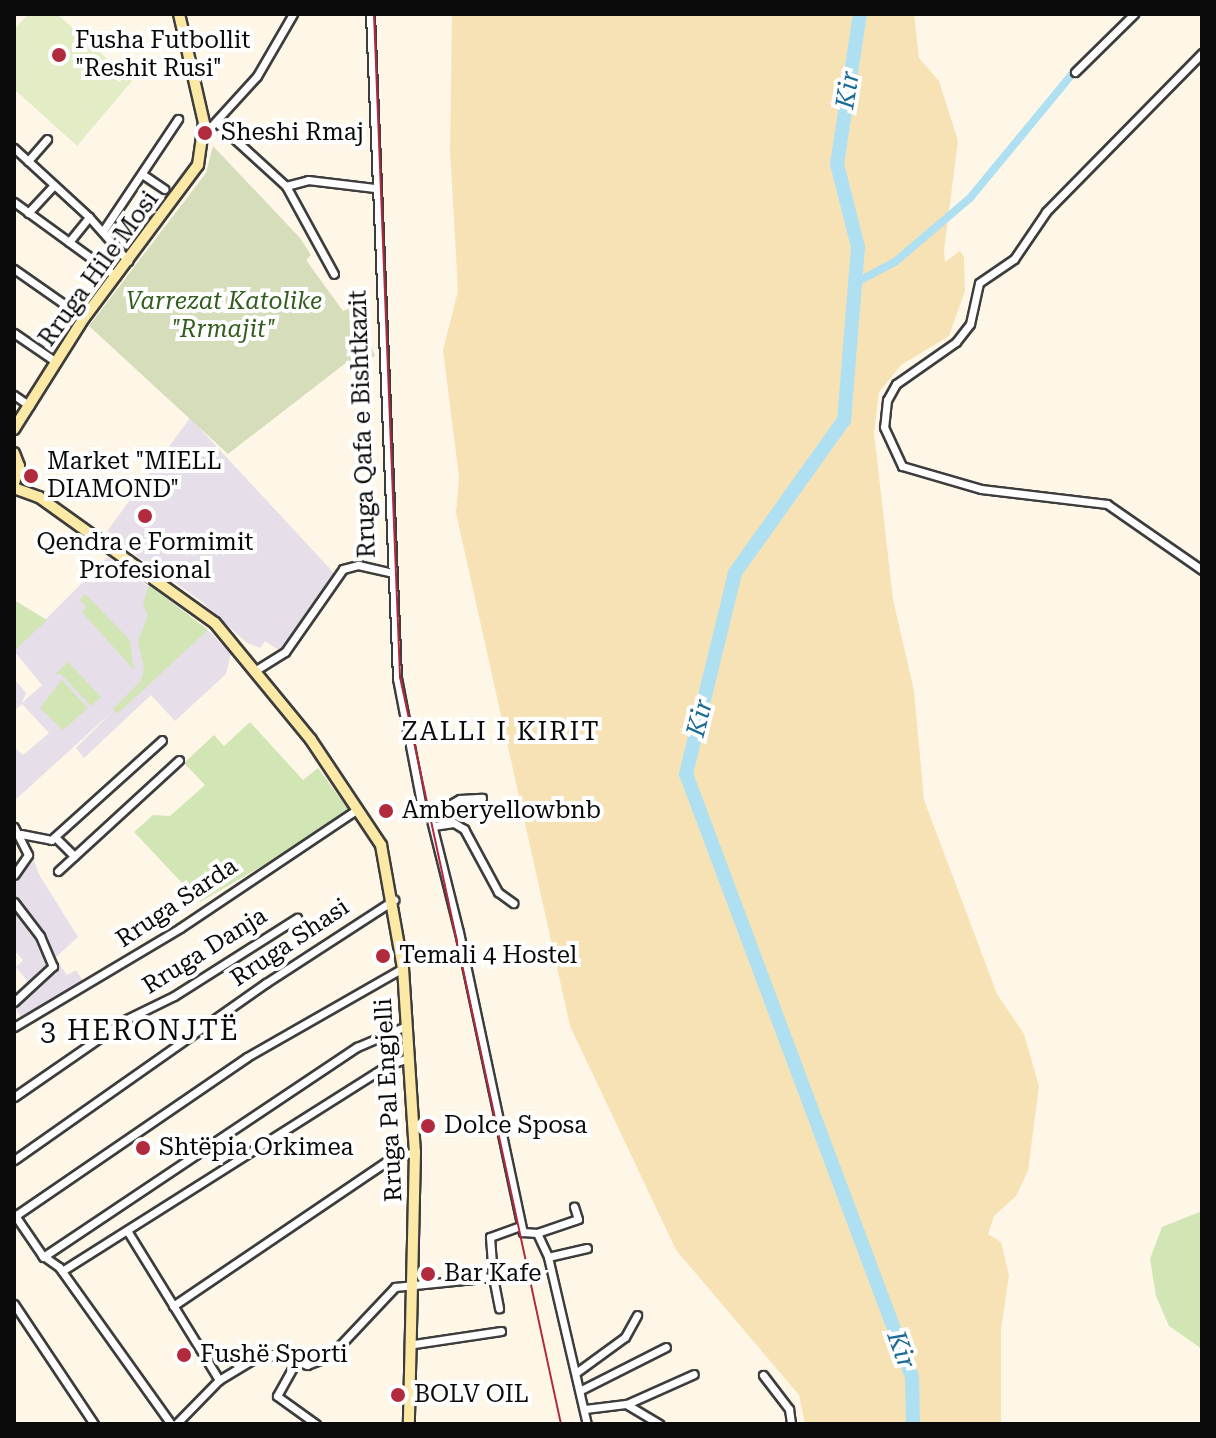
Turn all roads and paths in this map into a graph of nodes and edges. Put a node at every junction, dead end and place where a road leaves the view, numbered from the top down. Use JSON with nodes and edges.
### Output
{"nodes":[{"id":1,"x":179,"y":14,"type":"edge"},
{"id":2,"x":293,"y":14,"type":"edge"},
{"id":3,"x":370,"y":14,"type":"edge"},
{"id":4,"x":1134,"y":14,"type":"edge"},
{"id":5,"x":1202,"y":53,"type":"edge"},
{"id":6,"x":1075,"y":72,"type":"dead end"},
{"id":7,"x":178,"y":119,"type":"dead end"},
{"id":8,"x":218,"y":124,"type":"junction"},
{"id":9,"x":205,"y":133,"type":"junction"},
{"id":10,"x":47,"y":139,"type":"dead end"},
{"id":11,"x":14,"y":149,"type":"edge"},
{"id":12,"x":28,"y":161,"type":"junction"},
{"id":13,"x":142,"y":174,"type":"junction"},
{"id":14,"x":54,"y":185,"type":"junction"},
{"id":15,"x":286,"y":186,"type":"junction"},
{"id":16,"x":375,"y":188,"type":"junction"},
{"id":17,"x":164,"y":189,"type":"dead end"},
{"id":18,"x":14,"y":202,"type":"edge"},
{"id":19,"x":28,"y":213,"type":"junction"},
{"id":20,"x":89,"y":217,"type":"junction"},
{"id":21,"x":103,"y":231,"type":"junction"},
{"id":22,"x":69,"y":242,"type":"junction"},
{"id":23,"x":128,"y":261,"type":"junction"},
{"id":24,"x":14,"y":269,"type":"edge"},
{"id":25,"x":334,"y":274,"type":"dead end"},
{"id":26,"x":116,"y":276,"type":"junction"},
{"id":27,"x":84,"y":318,"type":"junction"},
{"id":28,"x":14,"y":333,"type":"edge"},
{"id":29,"x":56,"y":362,"type":"junction"},
{"id":30,"x":14,"y":395,"type":"edge"},
{"id":31,"x":30,"y":406,"type":"junction"},
{"id":32,"x":15,"y":431,"type":"edge"},
{"id":33,"x":14,"y":453,"type":"edge"},
{"id":34,"x":16,"y":481,"type":"edge"},
{"id":35,"x":1202,"y":570,"type":"edge"},
{"id":36,"x":389,"y":572,"type":"junction"},
{"id":37,"x":256,"y":670,"type":"junction"},
{"id":38,"x":162,"y":740,"type":"dead end"},
{"id":39,"x":179,"y":760,"type":"dead end"},
{"id":40,"x":482,"y":798,"type":"dead end"},
{"id":41,"x":360,"y":807,"type":"junction"},
{"id":42,"x":430,"y":816,"type":"junction"},
{"id":43,"x":433,"y":826,"type":"junction"},
{"id":44,"x":14,"y":827,"type":"edge"},
{"id":45,"x":21,"y":834,"type":"junction"},
{"id":46,"x":55,"y":837,"type":"junction"},
{"id":47,"x":74,"y":856,"type":"junction"},
{"id":48,"x":58,"y":871,"type":"dead end"},
{"id":49,"x":14,"y":875,"type":"edge"},
{"id":50,"x":394,"y":900,"type":"junction"},
{"id":51,"x":14,"y":902,"type":"edge"},
{"id":52,"x":513,"y":903,"type":"dead end"},
{"id":53,"x":297,"y":918,"type":"dead end"},
{"id":54,"x":403,"y":968,"type":"junction"},
{"id":55,"x":14,"y":1002,"type":"edge"},
{"id":56,"x":406,"y":1026,"type":"junction"},
{"id":57,"x":14,"y":1027,"type":"edge"},
{"id":58,"x":408,"y":1058,"type":"junction"},
{"id":59,"x":14,"y":1097,"type":"edge"},
{"id":60,"x":415,"y":1152,"type":"junction"},
{"id":61,"x":14,"y":1160,"type":"edge"},
{"id":62,"x":574,"y":1207,"type":"dead end"},
{"id":63,"x":15,"y":1215,"type":"edge"},
{"id":64,"x":521,"y":1226,"type":"junction"},
{"id":65,"x":128,"y":1232,"type":"junction"},
{"id":66,"x":537,"y":1233,"type":"junction"},
{"id":67,"x":587,"y":1248,"type":"dead end"},
{"id":68,"x":43,"y":1257,"type":"junction"},
{"id":69,"x":548,"y":1257,"type":"junction"},
{"id":70,"x":62,"y":1271,"type":"junction"},
{"id":71,"x":493,"y":1277,"type":"junction"},
{"id":72,"x":415,"y":1282,"type":"junction"},
{"id":73,"x":14,"y":1304,"type":"edge"},
{"id":74,"x":173,"y":1306,"type":"junction"},
{"id":75,"x":499,"y":1308,"type":"dead end"},
{"id":76,"x":637,"y":1315,"type":"dead end"},
{"id":77,"x":501,"y":1331,"type":"dead end"},
{"id":78,"x":414,"y":1344,"type":"junction"},
{"id":79,"x":666,"y":1347,"type":"dead end"},
{"id":80,"x":297,"y":1360,"type":"junction"},
{"id":81,"x":577,"y":1372,"type":"junction"},
{"id":82,"x":694,"y":1374,"type":"dead end"},
{"id":83,"x":763,"y":1375,"type":"dead end"},
{"id":84,"x":219,"y":1380,"type":"junction"},
{"id":85,"x":581,"y":1390,"type":"junction"},
{"id":86,"x":626,"y":1404,"type":"junction"},
{"id":87,"x":585,"y":1409,"type":"junction"},
{"id":88,"x":94,"y":1424,"type":"edge"},
{"id":89,"x":173,"y":1424,"type":"edge"},
{"id":90,"x":316,"y":1424,"type":"edge"},
{"id":91,"x":409,"y":1424,"type":"edge"},
{"id":92,"x":587,"y":1424,"type":"edge"},
{"id":93,"x":659,"y":1424,"type":"edge"},
{"id":94,"x":791,"y":1424,"type":"edge"}],
"edges":[{"from":1,"to":9,"type":"main road"},
{"from":2,"to":8,"type":"street"},
{"from":3,"to":16,"type":"street","name":"Rruga Qafa e Bishtkazit"},
{"from":4,"to":6,"type":"street"},
{"from":5,"to":35,"type":"street"},
{"from":7,"to":13,"type":"street"},
{"from":8,"to":9,"type":"street"},
{"from":8,"to":15,"type":"street"},
{"from":9,"to":23,"type":"main road","name":"Rruga Hile Mosi"},
{"from":10,"to":12,"type":"street"},
{"from":11,"to":12,"type":"street"},
{"from":12,"to":14,"type":"street"},
{"from":13,"to":17,"type":"street"},
{"from":13,"to":21,"type":"street"},
{"from":14,"to":19,"type":"street"},
{"from":14,"to":20,"type":"street"},
{"from":15,"to":16,"type":"street"},
{"from":15,"to":25,"type":"street"},
{"from":16,"to":36,"type":"street","name":"Rruga Qafa e Bishtkazit"},
{"from":18,"to":19,"type":"street"},
{"from":19,"to":22,"type":"street"},
{"from":20,"to":21,"type":"street"},
{"from":20,"to":22,"type":"street"},
{"from":21,"to":23,"type":"street"},
{"from":22,"to":26,"type":"street"},
{"from":23,"to":26,"type":"main road","name":"Rruga Hile Mosi"},
{"from":24,"to":27,"type":"street"},
{"from":26,"to":27,"type":"main road","name":"Rruga Hile Mosi"},
{"from":27,"to":29,"type":"main road","name":"Rruga Hile Mosi"},
{"from":28,"to":29,"type":"street"},
{"from":29,"to":31,"type":"main road","name":"Rruga Hile Mosi"},
{"from":30,"to":31,"type":"street"},
{"from":31,"to":32,"type":"main road","name":"Rruga Hile Mosi"},
{"from":33,"to":34,"type":"main road"},
{"from":34,"to":37,"type":"main road","name":"Rruga Pal Engjelli"},
{"from":36,"to":37,"type":"street"},
{"from":36,"to":42,"type":"street","name":"Rruga Qafa e Bishtkazit"},
{"from":37,"to":41,"type":"main road","name":"Rruga Pal Engjelli"},
{"from":38,"to":46,"type":"street"},
{"from":39,"to":47,"type":"street"},
{"from":40,"to":42,"type":"street"},
{"from":41,"to":50,"type":"main road","name":"Rruga Pal Engjelli"},
{"from":41,"to":57,"type":"street","name":"Rruga Sarda"},
{"from":42,"to":43,"type":"street","name":"Rruga Qafa e Bishtkazit"},
{"from":43,"to":52,"type":"street"},
{"from":43,"to":64,"type":"street","name":"Rruga Qafa e Bishtkazit"},
{"from":44,"to":45,"type":"street"},
{"from":45,"to":46,"type":"street"},
{"from":45,"to":49,"type":"street"},
{"from":46,"to":47,"type":"street"},
{"from":47,"to":48,"type":"street"},
{"from":50,"to":54,"type":"main road","name":"Rruga Pal Engjelli"},
{"from":50,"to":61,"type":"street","name":"Rruga Shasi"},
{"from":51,"to":55,"type":"street"},
{"from":53,"to":59,"type":"street","name":"Rruga Danja"},
{"from":54,"to":56,"type":"main road","name":"Rruga Pal Engjelli"},
{"from":54,"to":63,"type":"street"},
{"from":56,"to":58,"type":"main road","name":"Rruga Pal Engjelli"},
{"from":56,"to":68,"type":"street"},
{"from":58,"to":60,"type":"main road","name":"Rruga Pal Engjelli"},
{"from":58,"to":65,"type":"street"},
{"from":60,"to":72,"type":"main road","name":"Rruga Pal Engjelli"},
{"from":60,"to":74,"type":"street"},
{"from":62,"to":66,"type":"street"},
{"from":63,"to":68,"type":"street"},
{"from":64,"to":66,"type":"street"},
{"from":64,"to":71,"type":"street"},
{"from":65,"to":70,"type":"street"},
{"from":65,"to":74,"type":"street"},
{"from":66,"to":69,"type":"street"},
{"from":67,"to":69,"type":"street"},
{"from":68,"to":70,"type":"street"},
{"from":69,"to":81,"type":"street"},
{"from":70,"to":89,"type":"street"},
{"from":71,"to":72,"type":"street"},
{"from":71,"to":75,"type":"street"},
{"from":72,"to":78,"type":"main road","name":"Rruga Pal Engjelli"},
{"from":72,"to":80,"type":"street"},
{"from":73,"to":88,"type":"street"},
{"from":74,"to":84,"type":"street"},
{"from":76,"to":81,"type":"street"},
{"from":77,"to":78,"type":"street"},
{"from":78,"to":91,"type":"main road","name":"Rruga Pal Engjelli"},
{"from":79,"to":85,"type":"street"},
{"from":80,"to":84,"type":"street"},
{"from":80,"to":90,"type":"street"},
{"from":81,"to":85,"type":"street"},
{"from":82,"to":86,"type":"street"},
{"from":83,"to":94,"type":"street"},
{"from":84,"to":89,"type":"street"},
{"from":85,"to":87,"type":"street"},
{"from":86,"to":87,"type":"street"},
{"from":86,"to":93,"type":"street"},
{"from":87,"to":92,"type":"street"}]}
